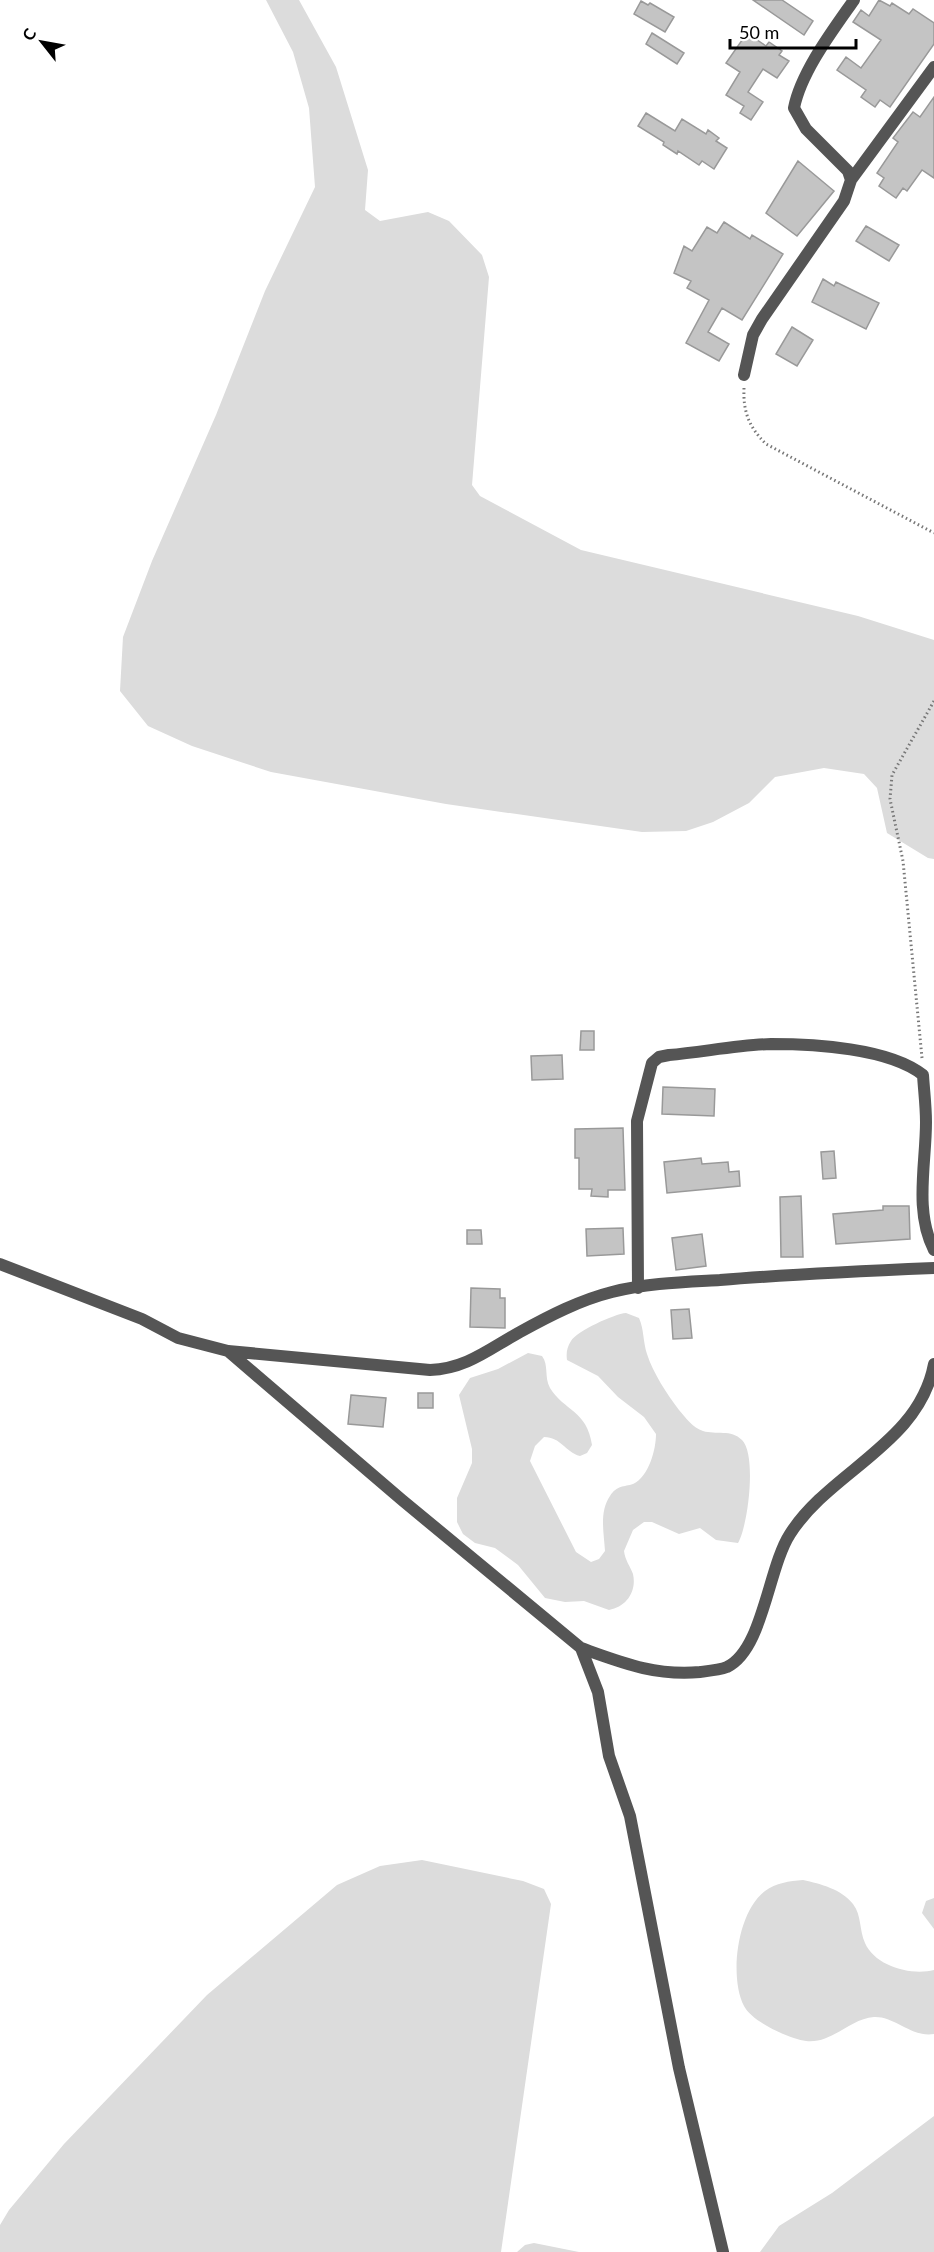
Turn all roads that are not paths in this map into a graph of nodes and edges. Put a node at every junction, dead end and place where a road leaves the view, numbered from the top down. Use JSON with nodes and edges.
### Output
{"nodes":[{"id":1,"x":854,"y":0,"type":"edge"},
{"id":2,"x":934,"y":67,"type":"edge"},
{"id":3,"x":851,"y":180,"type":"junction"},
{"id":4,"x":744,"y":375,"type":"road end"},
{"id":5,"x":934,"y":1250,"type":"edge"},
{"id":6,"x":0,"y":1264,"type":"edge"},
{"id":7,"x":934,"y":1268,"type":"edge"},
{"id":8,"x":638,"y":1288,"type":"junction"},
{"id":9,"x":228,"y":1351,"type":"junction"},
{"id":10,"x":934,"y":1364,"type":"edge"},
{"id":11,"x":581,"y":1648,"type":"junction"},
{"id":12,"x":723,"y":2252,"type":"edge"}],
"edges":[{"from":1,"to":3,"type":"street"},
{"from":2,"to":3,"type":"street"},
{"from":3,"to":4,"type":"street"},
{"from":5,"to":8,"type":"street"},
{"from":6,"to":9,"type":"street"},
{"from":7,"to":8,"type":"street"},
{"from":8,"to":9,"type":"street"},
{"from":9,"to":11,"type":"street"},
{"from":10,"to":11,"type":"street"},
{"from":11,"to":12,"type":"street"}]}
